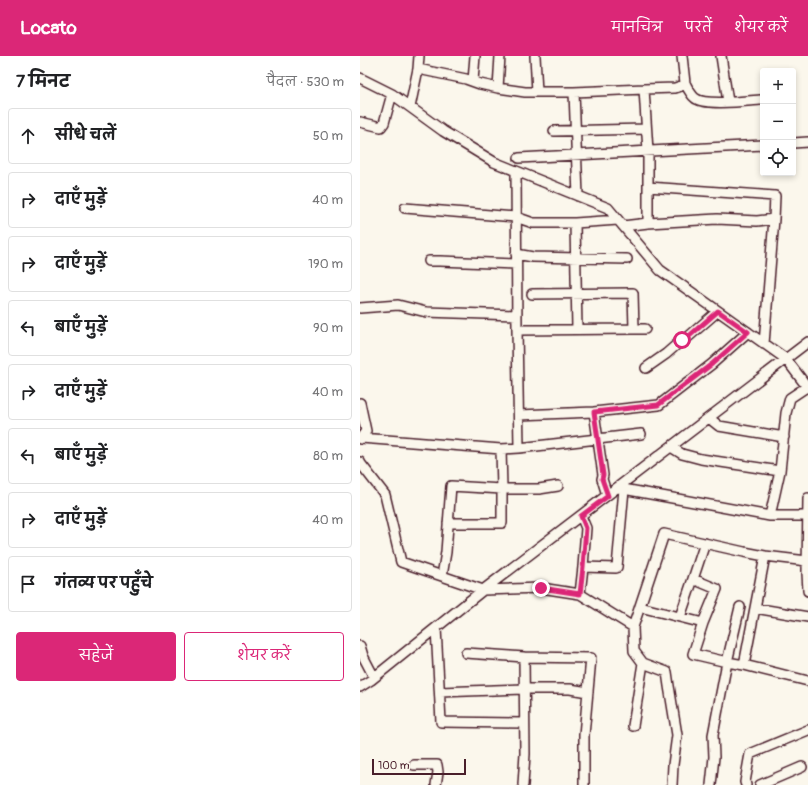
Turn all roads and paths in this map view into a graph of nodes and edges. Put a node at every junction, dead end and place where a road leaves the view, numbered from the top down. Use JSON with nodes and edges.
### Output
{"nodes":[{"id":1,"x":419,"y":56,"type":"edge"},
{"id":2,"x":474,"y":56,"type":"edge"},
{"id":3,"x":500,"y":56,"type":"edge"},
{"id":4,"x":535,"y":56,"type":"edge"},
{"id":5,"x":682,"y":56,"type":"edge"},
{"id":6,"x":721,"y":56,"type":"edge"},
{"id":7,"x":418,"y":69,"type":"junction"},
{"id":8,"x":360,"y":78,"type":"edge"},
{"id":9,"x":473,"y":81,"type":"junction"},
{"id":10,"x":685,"y":82,"type":"junction"},
{"id":11,"x":498,"y":88,"type":"junction"},
{"id":12,"x":644,"y":89,"type":"junction"},
{"id":13,"x":537,"y":92,"type":"junction"},
{"id":14,"x":574,"y":92,"type":"junction"},
{"id":15,"x":392,"y":94,"type":"junction"},
{"id":16,"x":760,"y":100,"type":"dead end"},
{"id":17,"x":728,"y":102,"type":"junction"},
{"id":18,"x":410,"y":107,"type":"junction"},
{"id":19,"x":360,"y":122,"type":"edge"},
{"id":20,"x":646,"y":130,"type":"junction"},
{"id":21,"x":554,"y":131,"type":"dead end"},
{"id":22,"x":575,"y":131,"type":"junction"},
{"id":23,"x":808,"y":142,"type":"edge"},
{"id":24,"x":796,"y":143,"type":"edge"},
{"id":25,"x":760,"y":145,"type":"edge"},
{"id":26,"x":648,"y":151,"type":"junction"},
{"id":27,"x":576,"y":155,"type":"junction"},
{"id":28,"x":519,"y":158,"type":"dead end"},
{"id":29,"x":516,"y":171,"type":"junction"},
{"id":30,"x":648,"y":188,"type":"junction"},
{"id":31,"x":578,"y":196,"type":"junction"},
{"id":32,"x":405,"y":208,"type":"dead end"},
{"id":33,"x":516,"y":217,"type":"junction"},
{"id":34,"x":774,"y":219,"type":"junction"},
{"id":35,"x":576,"y":223,"type":"junction"},
{"id":36,"x":620,"y":223,"type":"junction"},
{"id":37,"x":648,"y":223,"type":"junction"},
{"id":38,"x":516,"y":254,"type":"junction"},
{"id":39,"x":575,"y":258,"type":"junction"},
{"id":40,"x":627,"y":259,"type":"dead end"},
{"id":41,"x":429,"y":261,"type":"dead end"},
{"id":42,"x":516,"y":264,"type":"junction"},
{"id":43,"x":532,"y":294,"type":"dead end"},
{"id":44,"x":576,"y":294,"type":"junction"},
{"id":45,"x":360,"y":308,"type":"edge"},
{"id":46,"x":718,"y":311,"type":"junction"},
{"id":47,"x":516,"y":315,"type":"junction"},
{"id":48,"x":577,"y":329,"type":"junction"},
{"id":49,"x":634,"y":329,"type":"junction"},
{"id":50,"x":645,"y":329,"type":"dead end"},
{"id":51,"x":517,"y":330,"type":"junction"},
{"id":52,"x":748,"y":332,"type":"junction"},
{"id":53,"x":808,"y":342,"type":"edge"},
{"id":54,"x":764,"y":344,"type":"junction"},
{"id":55,"x":786,"y":359,"type":"junction"},
{"id":56,"x":646,"y":368,"type":"dead end"},
{"id":57,"x":808,"y":386,"type":"edge"},
{"id":58,"x":360,"y":403,"type":"edge"},
{"id":59,"x":594,"y":412,"type":"junction"},
{"id":60,"x":519,"y":415,"type":"junction"},
{"id":61,"x":709,"y":418,"type":"junction"},
{"id":62,"x":641,"y":434,"type":"dead end"},
{"id":63,"x":784,"y":437,"type":"junction"},
{"id":64,"x":360,"y":439,"type":"edge"},
{"id":65,"x":597,"y":440,"type":"junction"},
{"id":66,"x":671,"y":447,"type":"junction"},
{"id":67,"x":501,"y":448,"type":"junction"},
{"id":68,"x":519,"y":448,"type":"junction"},
{"id":69,"x":361,"y":465,"type":"edge"},
{"id":70,"x":780,"y":471,"type":"junction"},
{"id":71,"x":558,"y":486,"type":"dead end"},
{"id":72,"x":621,"y":488,"type":"junction"},
{"id":73,"x":502,"y":489,"type":"junction"},
{"id":74,"x":608,"y":496,"type":"junction"},
{"id":75,"x":808,"y":498,"type":"edge"},
{"id":76,"x":581,"y":516,"type":"junction"},
{"id":77,"x":770,"y":516,"type":"junction"},
{"id":78,"x":808,"y":516,"type":"edge"},
{"id":79,"x":448,"y":523,"type":"junction"},
{"id":80,"x":705,"y":543,"type":"junction"},
{"id":81,"x":766,"y":556,"type":"junction"},
{"id":82,"x":807,"y":561,"type":"edge"},
{"id":83,"x":583,"y":567,"type":"junction"},
{"id":84,"x":808,"y":573,"type":"edge"},
{"id":85,"x":442,"y":576,"type":"junction"},
{"id":86,"x":693,"y":579,"type":"junction"},
{"id":87,"x":483,"y":590,"type":"junction"},
{"id":88,"x":808,"y":591,"type":"edge"},
{"id":89,"x":580,"y":594,"type":"junction"},
{"id":90,"x":640,"y":607,"type":"junction"},
{"id":91,"x":740,"y":607,"type":"dead end"},
{"id":92,"x":755,"y":608,"type":"junction"},
{"id":93,"x":680,"y":617,"type":"junction"},
{"id":94,"x":808,"y":617,"type":"edge"},
{"id":95,"x":703,"y":623,"type":"junction"},
{"id":96,"x":633,"y":627,"type":"junction"},
{"id":97,"x":436,"y":628,"type":"junction"},
{"id":98,"x":360,"y":646,"type":"edge"},
{"id":99,"x":466,"y":653,"type":"dead end"},
{"id":100,"x":524,"y":657,"type":"junction"},
{"id":101,"x":727,"y":662,"type":"junction"},
{"id":102,"x":643,"y":663,"type":"junction"},
{"id":103,"x":744,"y":664,"type":"junction"},
{"id":104,"x":374,"y":677,"type":"junction"},
{"id":105,"x":808,"y":681,"type":"edge"},
{"id":106,"x":360,"y":687,"type":"edge"},
{"id":107,"x":524,"y":689,"type":"junction"},
{"id":108,"x":440,"y":692,"type":"junction"},
{"id":109,"x":588,"y":692,"type":"junction"},
{"id":110,"x":524,"y":723,"type":"junction"},
{"id":111,"x":633,"y":726,"type":"dead end"},
{"id":112,"x":808,"y":730,"type":"edge"},
{"id":113,"x":414,"y":765,"type":"dead end"},
{"id":114,"x":802,"y":767,"type":"dead end"},
{"id":115,"x":436,"y":785,"type":"edge"},
{"id":116,"x":523,"y":785,"type":"edge"},
{"id":117,"x":584,"y":785,"type":"edge"},
{"id":118,"x":672,"y":785,"type":"edge"},
{"id":119,"x":711,"y":785,"type":"edge"},
{"id":120,"x":746,"y":785,"type":"edge"},
{"id":121,"x":760,"y":785,"type":"edge"}],
"edges":[{"from":1,"to":7,"type":"street"},
{"from":2,"to":9,"type":"street"},
{"from":3,"to":11,"type":"street"},
{"from":4,"to":13,"type":"street"},
{"from":5,"to":10,"type":"street"},
{"from":6,"to":17,"type":"street"},
{"from":7,"to":9,"type":"street"},
{"from":7,"to":18,"type":"street"},
{"from":8,"to":15,"type":"street"},
{"from":9,"to":11,"type":"street"},
{"from":10,"to":12,"type":"street"},
{"from":10,"to":17,"type":"street"},
{"from":11,"to":13,"type":"street"},
{"from":12,"to":14,"type":"street"},
{"from":12,"to":20,"type":"street"},
{"from":13,"to":14,"type":"street"},
{"from":14,"to":22,"type":"street"},
{"from":15,"to":18,"type":"street"},
{"from":15,"to":19,"type":"street"},
{"from":16,"to":17,"type":"street"},
{"from":18,"to":29,"type":"street"},
{"from":20,"to":22,"type":"street"},
{"from":20,"to":26,"type":"street"},
{"from":21,"to":22,"type":"street"},
{"from":22,"to":27,"type":"street"},
{"from":23,"to":24,"type":"street"},
{"from":25,"to":26,"type":"street"},
{"from":26,"to":27,"type":"street"},
{"from":26,"to":30,"type":"street"},
{"from":27,"to":28,"type":"street"},
{"from":27,"to":31,"type":"street"},
{"from":29,"to":31,"type":"street"},
{"from":29,"to":33,"type":"street"},
{"from":30,"to":34,"type":"street"},
{"from":30,"to":37,"type":"street"},
{"from":31,"to":36,"type":"street"},
{"from":32,"to":33,"type":"street"},
{"from":33,"to":35,"type":"street"},
{"from":33,"to":38,"type":"street"},
{"from":34,"to":37,"type":"street"},
{"from":34,"to":54,"type":"street"},
{"from":35,"to":36,"type":"street"},
{"from":35,"to":39,"type":"street"},
{"from":36,"to":37,"type":"street"},
{"from":36,"to":46,"type":"street"},
{"from":38,"to":39,"type":"street"},
{"from":38,"to":42,"type":"street"},
{"from":39,"to":40,"type":"street"},
{"from":39,"to":44,"type":"street"},
{"from":41,"to":42,"type":"street"},
{"from":42,"to":47,"type":"street"},
{"from":43,"to":44,"type":"street"},
{"from":44,"to":48,"type":"street"},
{"from":44,"to":49,"type":"street"},
{"from":45,"to":47,"type":"street"},
{"from":46,"to":52,"type":"street"},
{"from":46,"to":56,"type":"street"},
{"from":47,"to":51,"type":"street"},
{"from":48,"to":49,"type":"street"},
{"from":48,"to":51,"type":"street"},
{"from":49,"to":50,"type":"street"},
{"from":51,"to":60,"type":"street"},
{"from":52,"to":54,"type":"street"},
{"from":52,"to":59,"type":"street"},
{"from":53,"to":55,"type":"street"},
{"from":54,"to":55,"type":"street"},
{"from":55,"to":57,"type":"street"},
{"from":55,"to":61,"type":"street"},
{"from":57,"to":63,"type":"street"},
{"from":58,"to":64,"type":"street"},
{"from":59,"to":60,"type":"street"},
{"from":59,"to":65,"type":"street"},
{"from":60,"to":68,"type":"street"},
{"from":61,"to":63,"type":"street"},
{"from":61,"to":66,"type":"street"},
{"from":62,"to":65,"type":"street"},
{"from":63,"to":70,"type":"street"},
{"from":64,"to":67,"type":"street"},
{"from":65,"to":68,"type":"street"},
{"from":65,"to":74,"type":"street"},
{"from":66,"to":70,"type":"street"},
{"from":66,"to":72,"type":"street"},
{"from":67,"to":68,"type":"street"},
{"from":67,"to":73,"type":"street"},
{"from":69,"to":85,"type":"street"},
{"from":70,"to":77,"type":"street"},
{"from":71,"to":73,"type":"street"},
{"from":72,"to":74,"type":"street"},
{"from":72,"to":77,"type":"street"},
{"from":72,"to":83,"type":"street"},
{"from":73,"to":79,"type":"street"},
{"from":73,"to":79,"type":"street"},
{"from":74,"to":76,"type":"street"},
{"from":75,"to":78,"type":"street"},
{"from":76,"to":83,"type":"street"},
{"from":76,"to":87,"type":"street"},
{"from":77,"to":78,"type":"street"},
{"from":78,"to":82,"type":"street"},
{"from":79,"to":85,"type":"street"},
{"from":80,"to":81,"type":"street"},
{"from":80,"to":86,"type":"street"},
{"from":80,"to":90,"type":"street"},
{"from":81,"to":82,"type":"street"},
{"from":81,"to":92,"type":"street"},
{"from":82,"to":84,"type":"street"},
{"from":83,"to":89,"type":"street"},
{"from":84,"to":88,"type":"street"},
{"from":85,"to":87,"type":"street"},
{"from":86,"to":93,"type":"street"},
{"from":86,"to":95,"type":"street"},
{"from":87,"to":89,"type":"street"},
{"from":87,"to":97,"type":"street"},
{"from":89,"to":96,"type":"street"},
{"from":90,"to":93,"type":"street"},
{"from":90,"to":96,"type":"street"},
{"from":91,"to":101,"type":"street"},
{"from":92,"to":94,"type":"street"},
{"from":92,"to":103,"type":"street"},
{"from":93,"to":95,"type":"street"},
{"from":95,"to":101,"type":"street"},
{"from":96,"to":102,"type":"street"},
{"from":97,"to":104,"type":"street"},
{"from":97,"to":108,"type":"street"},
{"from":98,"to":104,"type":"street"},
{"from":99,"to":100,"type":"street"},
{"from":100,"to":107,"type":"street"},
{"from":100,"to":109,"type":"street"},
{"from":101,"to":103,"type":"street"},
{"from":101,"to":119,"type":"street"},
{"from":102,"to":111,"type":"street"},
{"from":102,"to":118,"type":"street"},
{"from":103,"to":105,"type":"street"},
{"from":104,"to":106,"type":"street"},
{"from":107,"to":108,"type":"street"},
{"from":107,"to":109,"type":"street"},
{"from":107,"to":110,"type":"street"},
{"from":108,"to":110,"type":"street"},
{"from":109,"to":117,"type":"street"},
{"from":110,"to":116,"type":"street"},
{"from":112,"to":120,"type":"street"},
{"from":113,"to":115,"type":"street"},
{"from":114,"to":121,"type":"street"}]}
